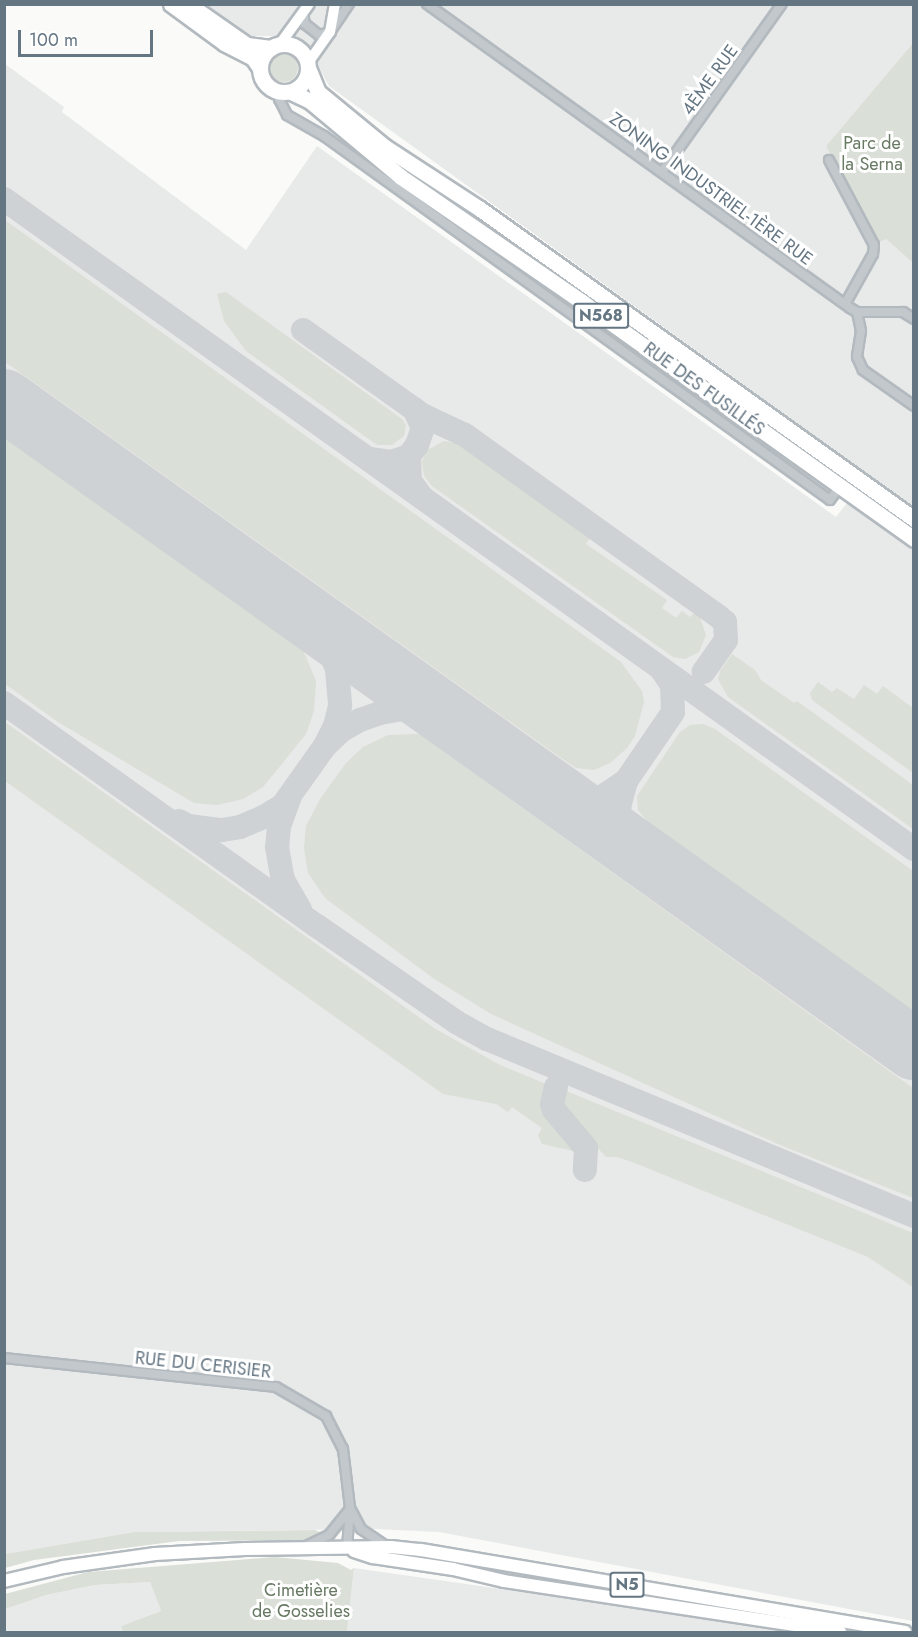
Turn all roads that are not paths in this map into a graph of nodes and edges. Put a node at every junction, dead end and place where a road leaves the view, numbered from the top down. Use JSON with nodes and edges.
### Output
{"nodes":[{"id":1,"x":188,"y":4,"type":"edge"},
{"id":2,"x":335,"y":4,"type":"edge"},
{"id":3,"x":349,"y":4,"type":"edge"},
{"id":4,"x":427,"y":4,"type":"edge"},
{"id":5,"x":782,"y":4,"type":"edge"},
{"id":6,"x":167,"y":9,"type":"edge"},
{"id":7,"x":306,"y":9,"type":"edge"},
{"id":8,"x":330,"y":32,"type":"junction"},
{"id":9,"x":276,"y":46,"type":"junction"},
{"id":10,"x":309,"y":67,"type":"junction"},
{"id":11,"x":260,"y":68,"type":"junction"},
{"id":12,"x":285,"y":92,"type":"junction"},
{"id":13,"x":829,"y":160,"type":"dead end"},
{"id":14,"x":662,"y":172,"type":"junction"},
{"id":15,"x":845,"y":304,"type":"junction"},
{"id":16,"x":856,"y":312,"type":"junction"},
{"id":17,"x":914,"y":320,"type":"edge"},
{"id":18,"x":914,"y":406,"type":"edge"},
{"id":19,"x":840,"y":486,"type":"junction"},
{"id":20,"x":914,"y":519,"type":"edge"},
{"id":21,"x":914,"y":539,"type":"edge"},
{"id":22,"x":4,"y":1358,"type":"edge"},
{"id":23,"x":350,"y":1508,"type":"junction"},
{"id":24,"x":391,"y":1547,"type":"junction"},
{"id":25,"x":300,"y":1549,"type":"junction"},
{"id":26,"x":348,"y":1549,"type":"junction"},
{"id":27,"x":4,"y":1581,"type":"edge"},
{"id":28,"x":840,"y":1632,"type":"edge"},
{"id":29,"x":905,"y":1632,"type":"edge"}],
"edges":[{"from":1,"to":9,"type":"highway","number":"N568"},
{"from":2,"to":8,"type":"street"},
{"from":3,"to":8,"type":"street"},
{"from":4,"to":14,"type":"street","name":"ZONING INDUSTRIEL-1ÈRE RUE"},
{"from":5,"to":14,"type":"street","name":"4ÈME RUE"},
{"from":6,"to":11,"type":"highway","number":"N568"},
{"from":7,"to":8,"type":"street"},
{"from":7,"to":9,"type":"street"},
{"from":8,"to":10,"type":"street"},
{"from":9,"to":10,"type":"highway","number":"N568"},
{"from":9,"to":11,"type":"highway"},
{"from":10,"to":12,"type":"highway"},
{"from":10,"to":20,"type":"highway","name":"RUE DES FUSILLÉS","number":"N568"},
{"from":11,"to":12,"type":"highway","number":"N568"},
{"from":12,"to":19,"type":"highway","name":"RUE DES FUSILLÉS","number":"N568"},
{"from":12,"to":19,"type":"street"},
{"from":13,"to":15,"type":"street"},
{"from":14,"to":15,"type":"street","name":"ZONING INDUSTRIEL-1ÈRE RUE"},
{"from":15,"to":16,"type":"street","name":"ZONING INDUSTRIEL-1ÈRE RUE"},
{"from":16,"to":17,"type":"street"},
{"from":16,"to":18,"type":"street"},
{"from":19,"to":21,"type":"highway","name":"RUE DES FUSILLÉS","number":"N568"},
{"from":22,"to":23,"type":"street","name":"RUE DU CERISIER"},
{"from":23,"to":24,"type":"street"},
{"from":23,"to":25,"type":"street"},
{"from":23,"to":26,"type":"street","name":"RUE DU CERISIER"},
{"from":24,"to":26,"type":"main road","number":"N5"},
{"from":24,"to":29,"type":"main road","number":"N5"},
{"from":25,"to":26,"type":"main road","number":"N5"},
{"from":25,"to":27,"type":"main road","number":"N5"},
{"from":26,"to":28,"type":"main road","number":"N5"}]}
